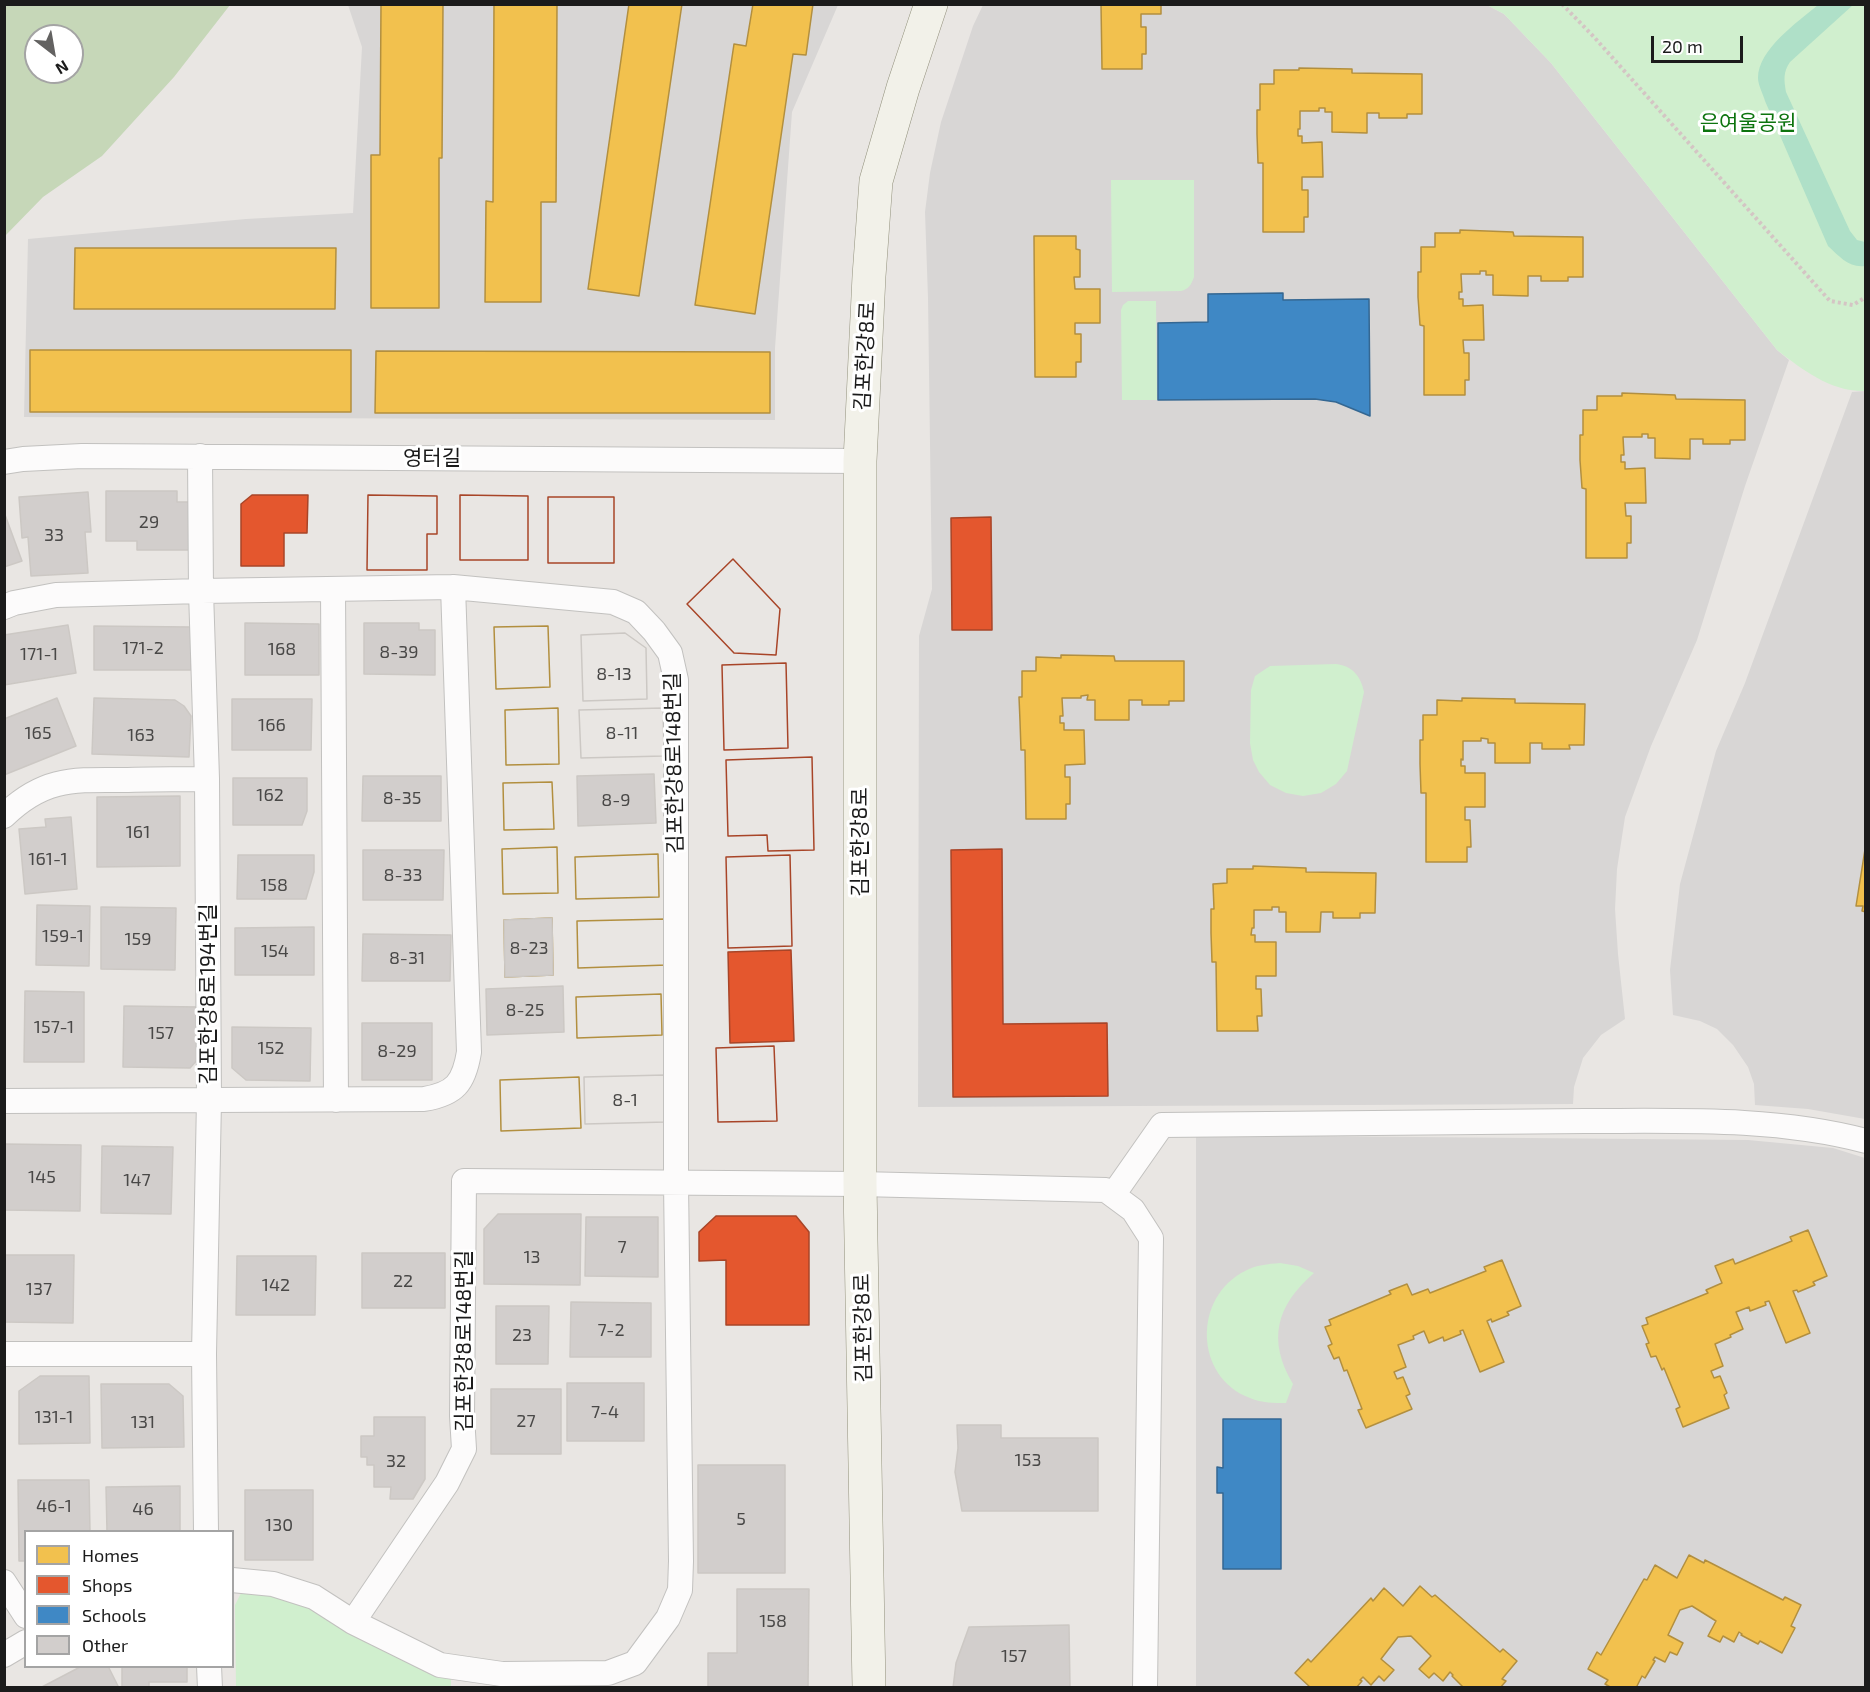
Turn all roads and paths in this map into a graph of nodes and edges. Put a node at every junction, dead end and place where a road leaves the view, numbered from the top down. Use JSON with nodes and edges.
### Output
{"nodes":[{"id":1,"x":931,"y":4,"type":"edge"},
{"id":2,"x":1562,"y":4,"type":"edge"},
{"id":3,"x":1866,"y":297,"type":"edge"},
{"id":4,"x":200,"y":456,"type":"junction"},
{"id":5,"x":861,"y":461,"type":"junction"},
{"id":6,"x":4,"y":462,"type":"edge"},
{"id":7,"x":453,"y":587,"type":"junction"},
{"id":8,"x":333,"y":588,"type":"junction"},
{"id":9,"x":201,"y":591,"type":"junction"},
{"id":10,"x":4,"y":607,"type":"edge"},
{"id":11,"x":207,"y":779,"type":"junction"},
{"id":12,"x":4,"y":816,"type":"edge"},
{"id":13,"x":209,"y":1100,"type":"junction"},
{"id":14,"x":336,"y":1100,"type":"junction"},
{"id":15,"x":4,"y":1101,"type":"edge"},
{"id":16,"x":1866,"y":1141,"type":"edge"},
{"id":17,"x":676,"y":1183,"type":"junction"},
{"id":18,"x":860,"y":1184,"type":"junction"},
{"id":19,"x":1113,"y":1195,"type":"junction"},
{"id":20,"x":4,"y":1354,"type":"edge"},
{"id":21,"x":204,"y":1354,"type":"junction"},
{"id":22,"x":206,"y":1530,"type":"edge"},
{"id":23,"x":234,"y":1580,"type":"edge"},
{"id":24,"x":4,"y":1582,"type":"edge"},
{"id":25,"x":24,"y":1613,"type":"edge"},
{"id":26,"x":353,"y":1622,"type":"junction"},
{"id":27,"x":24,"y":1643,"type":"edge"},
{"id":28,"x":4,"y":1655,"type":"edge"},
{"id":29,"x":209,"y":1668,"type":"edge"},
{"id":30,"x":210,"y":1688,"type":"edge"},
{"id":31,"x":869,"y":1688,"type":"edge"},
{"id":32,"x":1145,"y":1688,"type":"edge"}],
"edges":[{"from":1,"to":5,"type":"street","name":"김포한강8로"},
{"from":2,"to":3,"type":"path"},
{"from":4,"to":5,"type":"street","name":"영터길"},
{"from":4,"to":6,"type":"street","name":"영터길"},
{"from":4,"to":9,"type":"street","name":"김포한강8로194번길"},
{"from":5,"to":18,"type":"street","name":"김포한강8로"},
{"from":7,"to":8,"type":"street","name":"김포한강8로148번길"},
{"from":7,"to":14,"type":"street"},
{"from":7,"to":17,"type":"street","name":"김포한강8로148번길"},
{"from":8,"to":9,"type":"street","name":"김포한강8로148번길"},
{"from":8,"to":14,"type":"street"},
{"from":9,"to":10,"type":"street","name":"김포한강8로148번길"},
{"from":9,"to":11,"type":"street","name":"김포한강8로194번길"},
{"from":11,"to":12,"type":"street"},
{"from":11,"to":13,"type":"street","name":"김포한강8로194번길"},
{"from":13,"to":14,"type":"street"},
{"from":13,"to":15,"type":"street"},
{"from":13,"to":21,"type":"street","name":"김포한강8로194번길"},
{"from":16,"to":19,"type":"street"},
{"from":17,"to":18,"type":"street","name":"김포한강8로148번길"},
{"from":17,"to":26,"type":"street","name":"김포한강8로148번길"},
{"from":17,"to":26,"type":"street"},
{"from":18,"to":19,"type":"street","name":"김포한강8로148번길"},
{"from":18,"to":31,"type":"street","name":"김포한강8로"},
{"from":19,"to":32,"type":"street"},
{"from":20,"to":21,"type":"street"},
{"from":21,"to":22,"type":"street","name":"김포한강8로194번길"},
{"from":23,"to":26,"type":"street"},
{"from":24,"to":25,"type":"street"},
{"from":27,"to":28,"type":"street"},
{"from":29,"to":30,"type":"street"}]}
